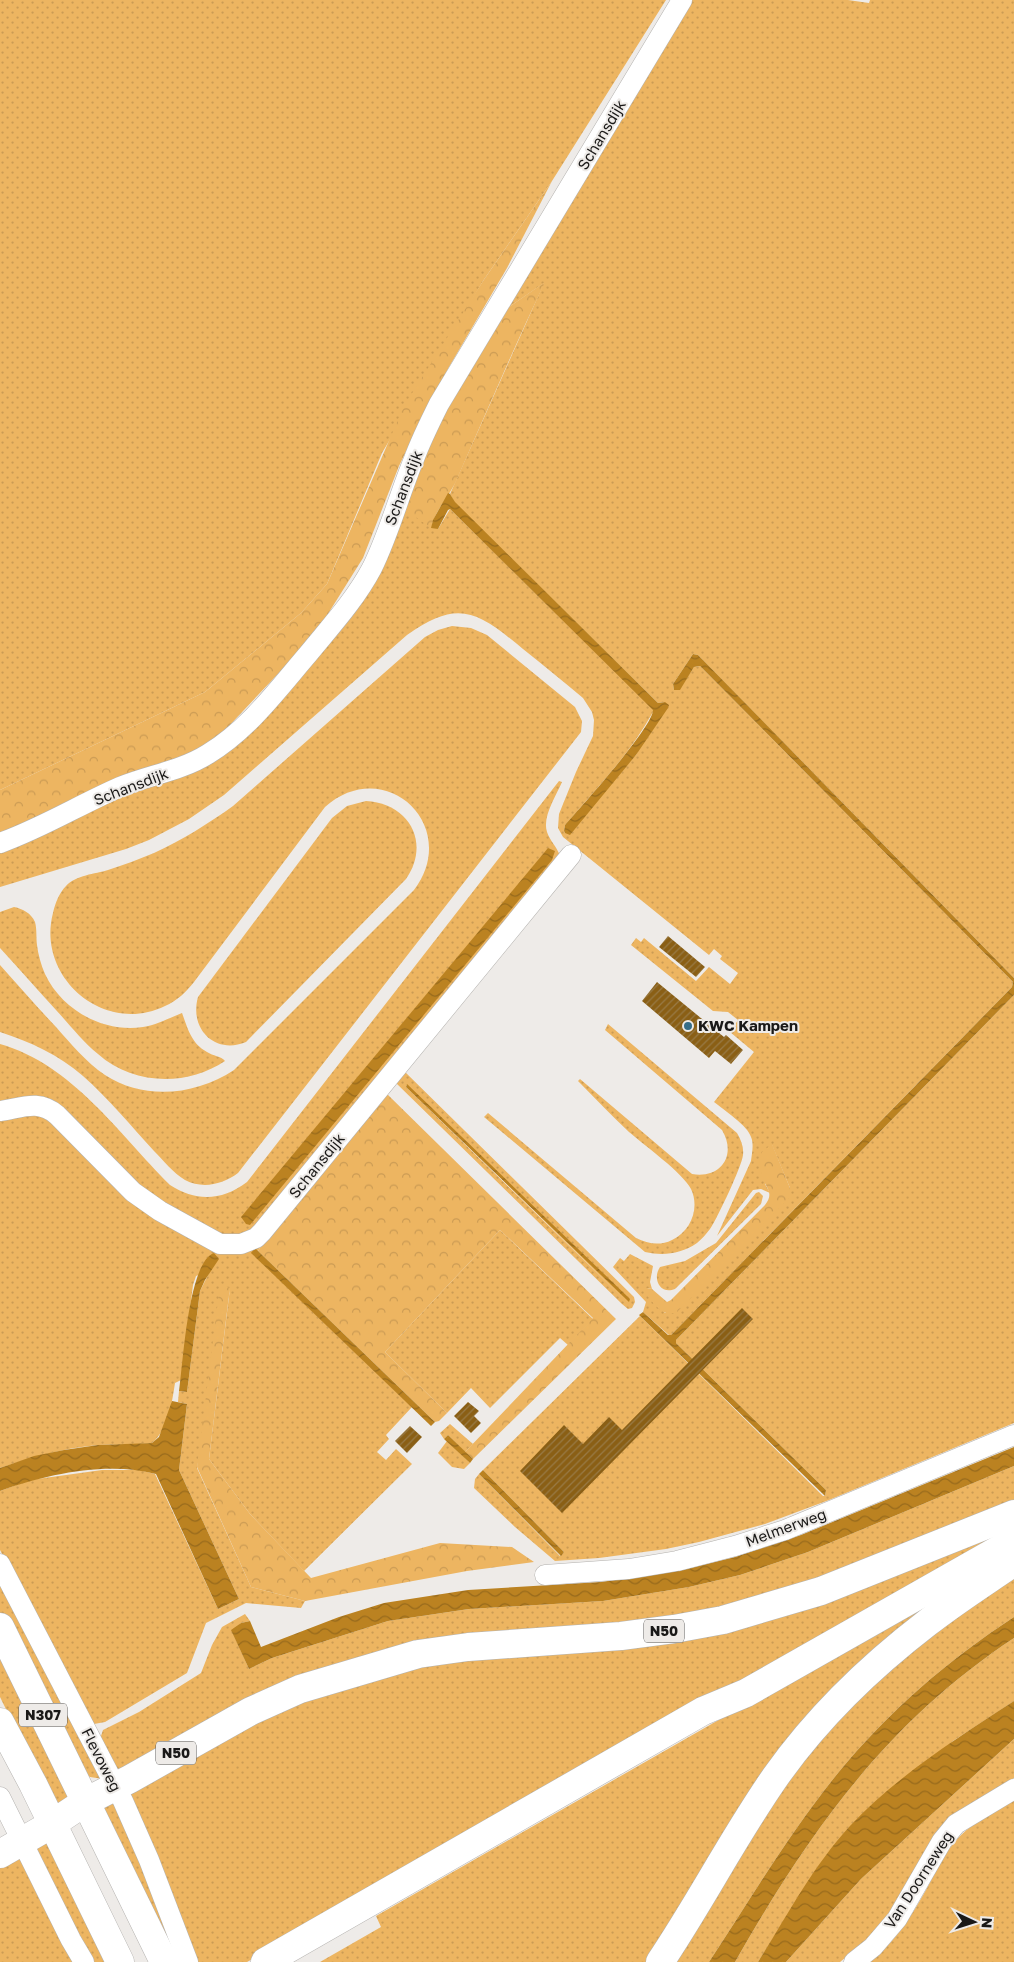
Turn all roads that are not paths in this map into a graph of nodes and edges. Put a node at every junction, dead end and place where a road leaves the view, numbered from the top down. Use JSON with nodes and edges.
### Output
{"nodes":[{"id":1,"x":682,"y":0,"type":"edge"},
{"id":2,"x":0,"y":843,"type":"edge"},
{"id":3,"x":571,"y":855,"type":"dead end"},
{"id":4,"x":0,"y":1111,"type":"edge"},
{"id":5,"x":1014,"y":1435,"type":"edge"},
{"id":6,"x":1014,"y":1514,"type":"edge"},
{"id":7,"x":1014,"y":1541,"type":"edge"},
{"id":8,"x":1014,"y":1562,"type":"edge"},
{"id":9,"x":0,"y":1564,"type":"edge"},
{"id":10,"x":545,"y":1575,"type":"dead end"},
{"id":11,"x":0,"y":1627,"type":"edge"},
{"id":12,"x":746,"y":1693,"type":"junction"},
{"id":13,"x":0,"y":1722,"type":"edge"},
{"id":14,"x":115,"y":1787,"type":"junction"},
{"id":15,"x":1014,"y":1789,"type":"edge"},
{"id":16,"x":0,"y":1797,"type":"edge"},
{"id":17,"x":84,"y":1802,"type":"junction"},
{"id":18,"x":52,"y":1824,"type":"junction"},
{"id":19,"x":11,"y":1847,"type":"edge"},
{"id":20,"x":84,"y":1962,"type":"edge"},
{"id":21,"x":120,"y":1962,"type":"edge"},
{"id":22,"x":164,"y":1962,"type":"edge"},
{"id":23,"x":188,"y":1962,"type":"edge"},
{"id":24,"x":264,"y":1962,"type":"edge"},
{"id":25,"x":284,"y":1962,"type":"edge"},
{"id":26,"x":660,"y":1962,"type":"edge"},
{"id":27,"x":854,"y":1962,"type":"edge"}],
"edges":[{"from":1,"to":2,"type":"street","name":"Schansdijk"},
{"from":3,"to":4,"type":"street","name":"Schansdijk"},
{"from":5,"to":10,"type":"street","name":"Melmerweg"},
{"from":6,"to":14,"type":"highway","number":"N50"},
{"from":7,"to":12,"type":"highway"},
{"from":8,"to":26,"type":"highway"},
{"from":9,"to":14,"type":"street","name":"Flevoweg"},
{"from":11,"to":17,"type":"highway","number":"N307"},
{"from":12,"to":24,"type":"highway"},
{"from":12,"to":25,"type":"highway"},
{"from":13,"to":18,"type":"highway","number":"N307"},
{"from":14,"to":17,"type":"highway","number":"N50"},
{"from":14,"to":23,"type":"street","name":"Flevoweg"},
{"from":15,"to":27,"type":"street","name":"Van Doorneweg"},
{"from":16,"to":19,"type":"street"},
{"from":17,"to":18,"type":"highway","number":"N50"},
{"from":17,"to":22,"type":"highway","number":"N307"},
{"from":18,"to":19,"type":"highway","number":"N50"},
{"from":18,"to":21,"type":"highway","number":"N307"},
{"from":19,"to":20,"type":"street"}]}
